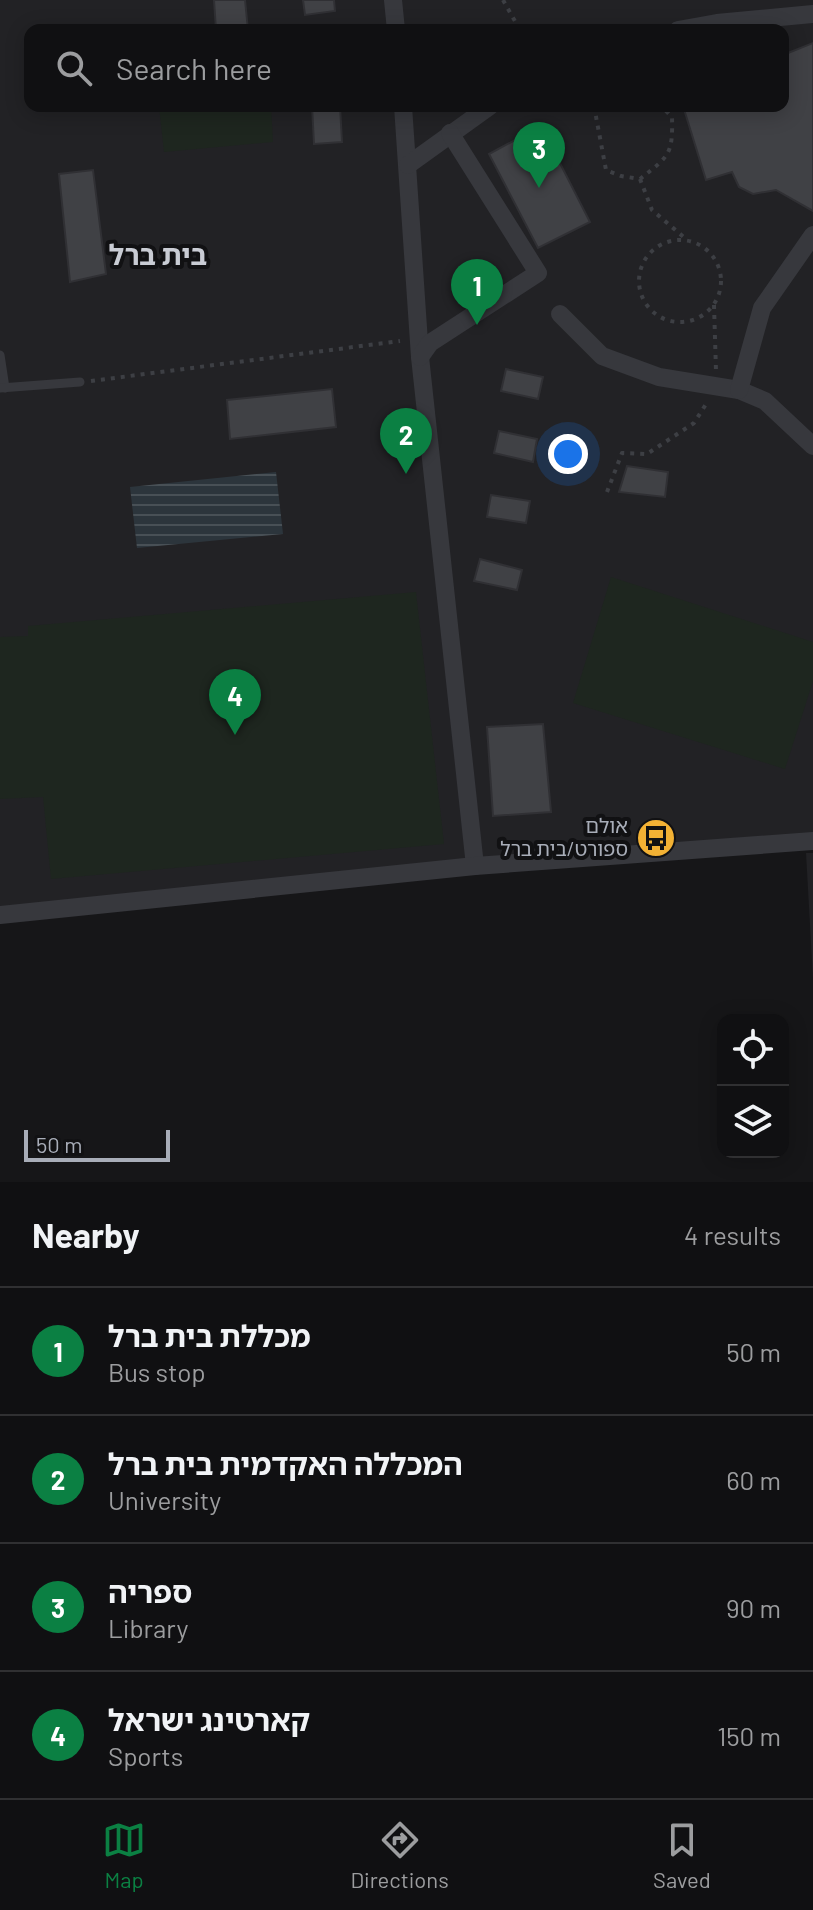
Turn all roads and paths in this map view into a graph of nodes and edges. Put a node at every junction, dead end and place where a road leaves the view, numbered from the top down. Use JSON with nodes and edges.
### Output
{"nodes":[{"id":1,"x":393,"y":0,"type":"edge"},
{"id":2,"x":503,"y":0,"type":"edge"},
{"id":3,"x":813,"y":14,"type":"edge"},
{"id":4,"x":395,"y":24,"type":"edge"},
{"id":5,"x":517,"y":24,"type":"edge"},
{"id":6,"x":711,"y":24,"type":"edge"},
{"id":7,"x":404,"y":112,"type":"edge"},
{"id":8,"x":481,"y":112,"type":"edge"},
{"id":9,"x":595,"y":112,"type":"edge"},
{"id":10,"x":667,"y":112,"type":"edge"},
{"id":11,"x":450,"y":133,"type":"junction"},
{"id":12,"x":408,"y":165,"type":"junction"},
{"id":13,"x":640,"y":179,"type":"junction"},
{"id":14,"x":813,"y":235,"type":"edge"},
{"id":15,"x":688,"y":241,"type":"junction"},
{"id":16,"x":714,"y":305,"type":"junction"},
{"id":17,"x":560,"y":314,"type":"dead end"},
{"id":18,"x":419,"y":348,"type":"junction"},
{"id":19,"x":0,"y":354,"type":"edge"},
{"id":20,"x":80,"y":382,"type":"joint"},
{"id":21,"x":716,"y":387,"type":"junction"},
{"id":22,"x":2,"y":388,"type":"edge"},
{"id":23,"x":739,"y":390,"type":"junction"},
{"id":24,"x":813,"y":446,"type":"edge"},
{"id":25,"x":607,"y":492,"type":"dead end"},
{"id":26,"x":813,"y":841,"type":"edge"},
{"id":27,"x":475,"y":866,"type":"junction"},
{"id":28,"x":0,"y":915,"type":"edge"}],
"edges":[{"from":1,"to":4,"type":"street"},
{"from":2,"to":5,"type":"path"},
{"from":3,"to":6,"type":"street"},
{"from":7,"to":12,"type":"street"},
{"from":8,"to":11,"type":"street"},
{"from":9,"to":13,"type":"path"},
{"from":10,"to":13,"type":"path"},
{"from":11,"to":12,"type":"street"},
{"from":11,"to":18,"type":"street"},
{"from":12,"to":18,"type":"street"},
{"from":13,"to":15,"type":"path"},
{"from":14,"to":23,"type":"street"},
{"from":15,"to":16,"type":"path"},
{"from":15,"to":16,"type":"path"},
{"from":16,"to":21,"type":"path"},
{"from":17,"to":21,"type":"street"},
{"from":18,"to":20,"type":"path"},
{"from":18,"to":27,"type":"street"},
{"from":19,"to":22,"type":"lane"},
{"from":20,"to":22,"type":"lane"},
{"from":21,"to":23,"type":"street"},
{"from":21,"to":25,"type":"path"},
{"from":23,"to":24,"type":"street"},
{"from":26,"to":27,"type":"street"},
{"from":27,"to":28,"type":"street"}]}
